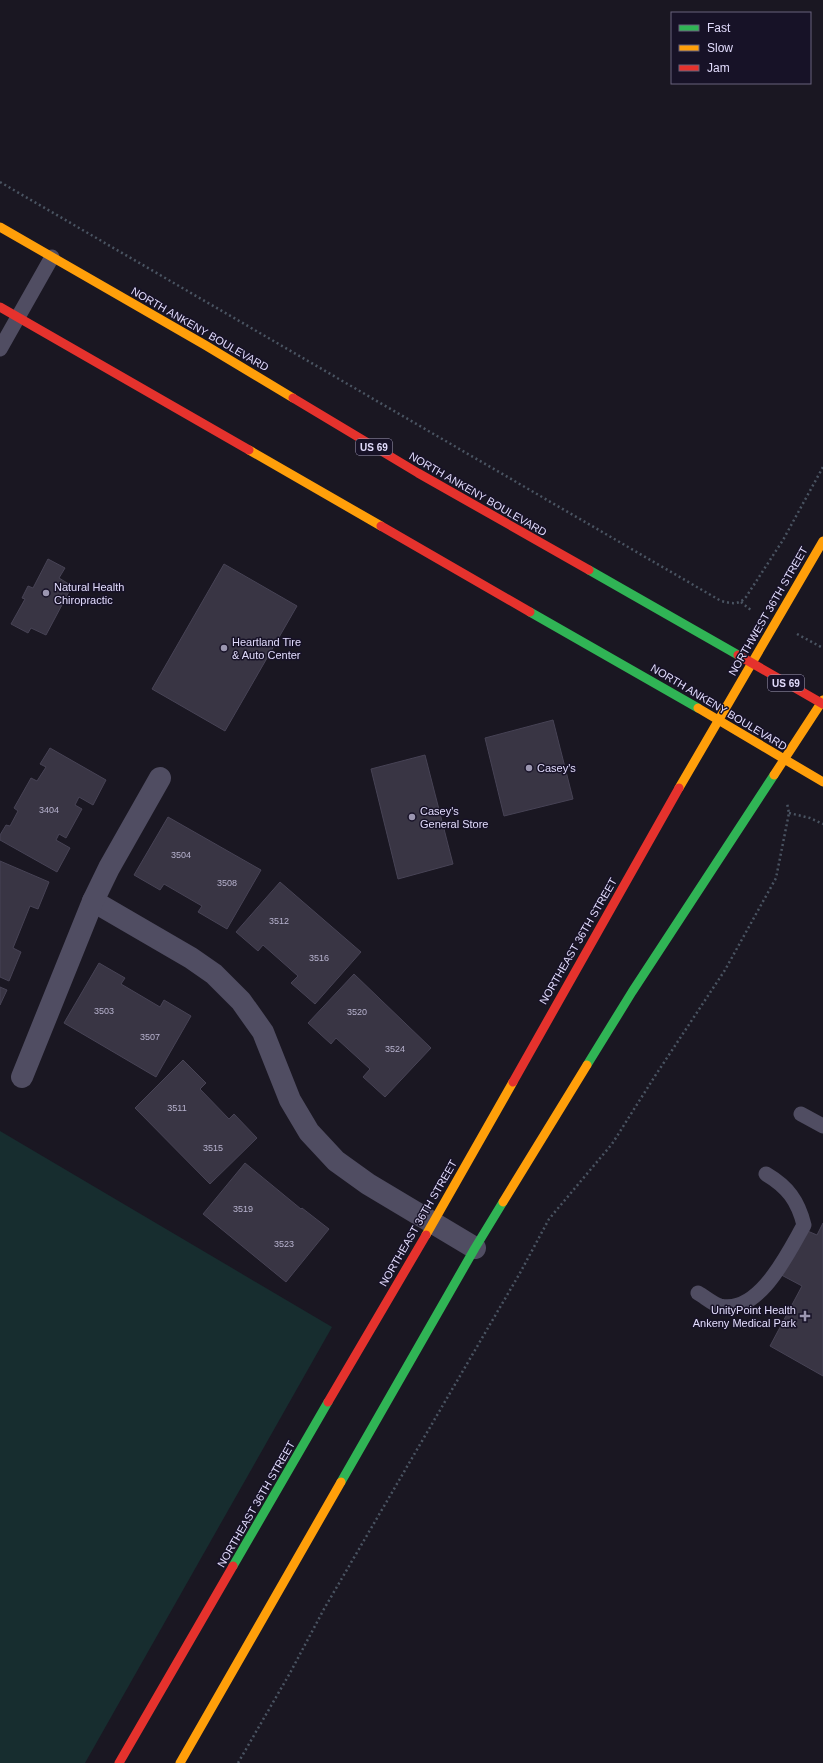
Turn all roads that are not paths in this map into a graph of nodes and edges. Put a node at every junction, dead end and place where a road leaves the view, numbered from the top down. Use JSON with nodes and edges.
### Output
{"nodes":[{"id":1,"x":0,"y":227,"type":"edge"},
{"id":2,"x":52,"y":257,"type":"junction"},
{"id":3,"x":0,"y":307,"type":"edge"},
{"id":4,"x":18,"y":317,"type":"junction"},
{"id":5,"x":0,"y":349,"type":"edge"},
{"id":6,"x":823,"y":541,"type":"edge"},
{"id":7,"x":750,"y":664,"type":"junction"},
{"id":8,"x":734,"y":693,"type":"joint"},
{"id":9,"x":822,"y":702,"type":"edge"},
{"id":10,"x":717,"y":720,"type":"junction"},
{"id":11,"x":784,"y":760,"type":"junction"},
{"id":12,"x":160,"y":778,"type":"dead end"},
{"id":13,"x":823,"y":782,"type":"edge"},
{"id":14,"x":93,"y":901,"type":"junction"},
{"id":15,"x":22,"y":1077,"type":"dead end"},
{"id":16,"x":801,"y":1114,"type":"dead end"},
{"id":17,"x":823,"y":1126,"type":"edge"},
{"id":18,"x":766,"y":1174,"type":"dead end"},
{"id":19,"x":432,"y":1224,"type":"junction"},
{"id":20,"x":475,"y":1248,"type":"junction"},
{"id":21,"x":698,"y":1293,"type":"dead end"},
{"id":22,"x":119,"y":1763,"type":"edge"},
{"id":23,"x":180,"y":1763,"type":"edge"}],
"edges":[{"from":1,"to":2,"type":"main road","name":"NORTH ANKENY BOULEVARD","number":"US 69"},
{"from":2,"to":4,"type":"lane"},
{"from":2,"to":7,"type":"main road","name":"NORTH ANKENY BOULEVARD","number":"US 69"},
{"from":3,"to":4,"type":"main road","name":"NORTH ANKENY BOULEVARD"},
{"from":4,"to":5,"type":"lane"},
{"from":4,"to":10,"type":"main road","name":"NORTH ANKENY BOULEVARD"},
{"from":6,"to":7,"type":"main road","name":"NORTHWEST 36TH STREET"},
{"from":7,"to":8,"type":"main road","name":"NORTHWEST 36TH STREET"},
{"from":7,"to":9,"type":"main road","name":"NORTH ANKENY BOULEVARD","number":"US 69"},
{"from":8,"to":10,"type":"main road","name":"NORTHEAST 36TH STREET"},
{"from":9,"to":11,"type":"main road"},
{"from":10,"to":11,"type":"main road","name":"NORTH ANKENY BOULEVARD"},
{"from":10,"to":19,"type":"main road","name":"NORTHEAST 36TH STREET"},
{"from":11,"to":13,"type":"main road","name":"NORTH ANKENY BOULEVARD"},
{"from":11,"to":20,"type":"main road"},
{"from":12,"to":14,"type":"street"},
{"from":14,"to":15,"type":"street"},
{"from":14,"to":19,"type":"street"},
{"from":16,"to":17,"type":"lane"},
{"from":18,"to":21,"type":"lane"},
{"from":19,"to":20,"type":"street"},
{"from":19,"to":22,"type":"main road","name":"NORTHEAST 36TH STREET"},
{"from":20,"to":23,"type":"main road"}]}
